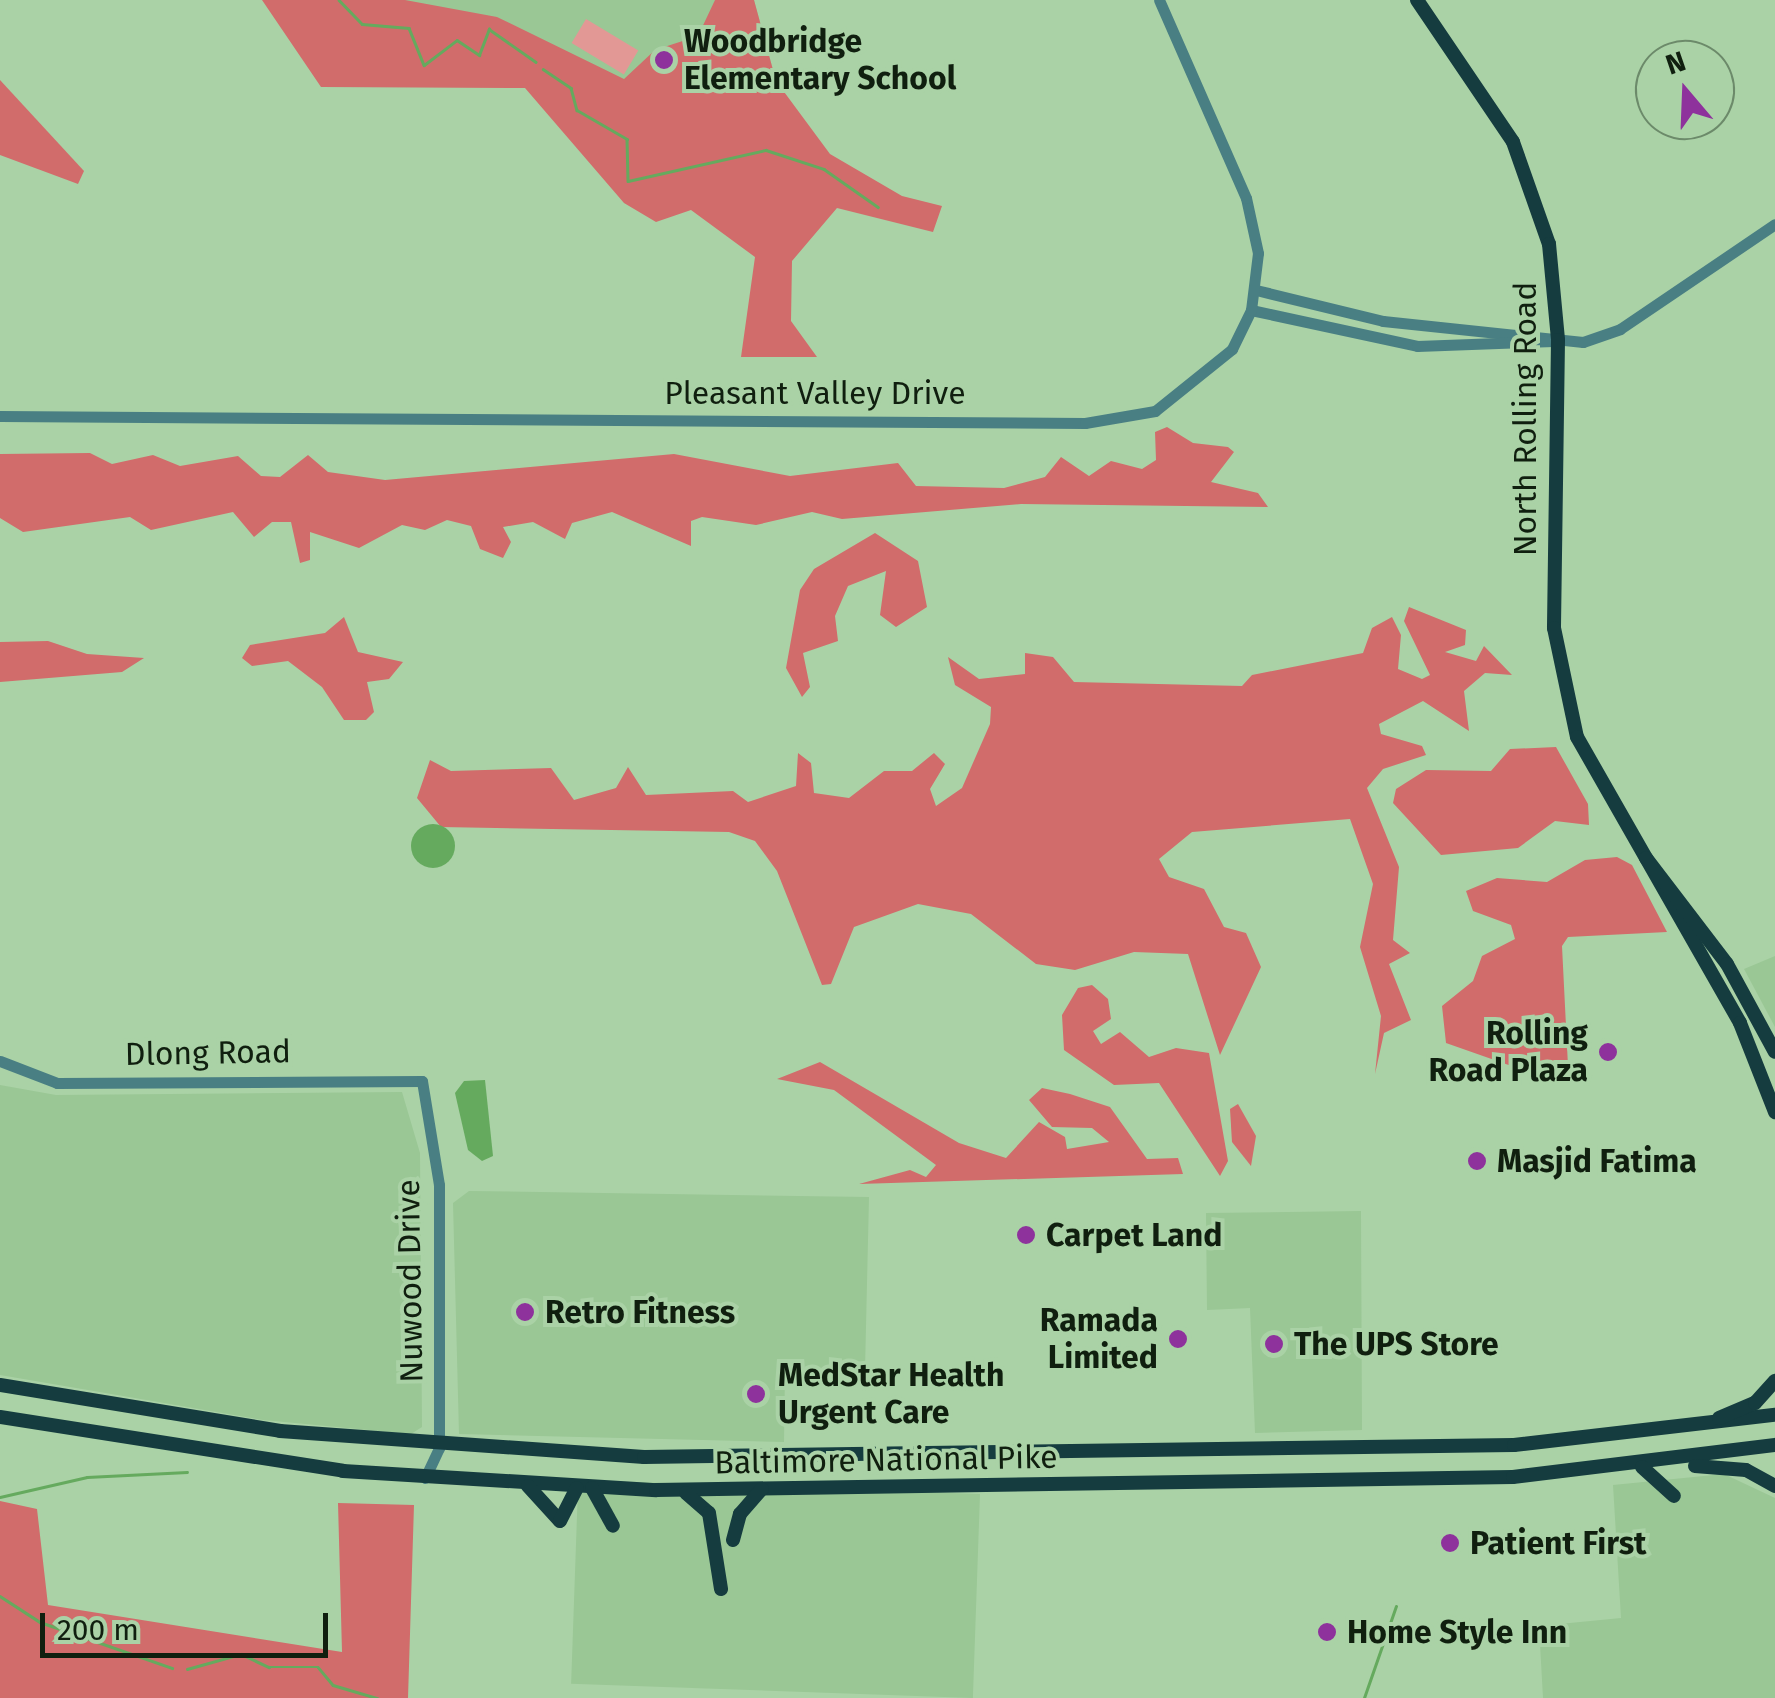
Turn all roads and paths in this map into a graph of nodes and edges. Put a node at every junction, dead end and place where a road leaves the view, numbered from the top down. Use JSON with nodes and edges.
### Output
{"nodes":[{"id":1,"x":1160,"y":0,"type":"edge"},
{"id":2,"x":1417,"y":0,"type":"edge"},
{"id":3,"x":1775,"y":224,"type":"edge"},
{"id":4,"x":1256,"y":290,"type":"junction"},
{"id":5,"x":1251,"y":310,"type":"junction"},
{"id":6,"x":1558,"y":340,"type":"junction"},
{"id":7,"x":0,"y":416,"type":"edge"},
{"id":8,"x":1642,"y":854,"type":"junction"},
{"id":9,"x":1775,"y":1052,"type":"edge"},
{"id":10,"x":0,"y":1060,"type":"edge"},
{"id":11,"x":422,"y":1081,"type":"joint"},
{"id":12,"x":1775,"y":1112,"type":"edge"},
{"id":13,"x":1775,"y":1380,"type":"edge"},
{"id":14,"x":0,"y":1385,"type":"edge"},
{"id":15,"x":1775,"y":1416,"type":"edge"},
{"id":16,"x":0,"y":1417,"type":"edge"},
{"id":17,"x":1683,"y":1432,"type":"junction"},
{"id":18,"x":1775,"y":1446,"type":"edge"},
{"id":19,"x":439,"y":1448,"type":"junction"},
{"id":20,"x":1664,"y":1464,"type":"junction"},
{"id":21,"x":1641,"y":1466,"type":"junction"},
{"id":22,"x":425,"y":1478,"type":"junction"},
{"id":23,"x":526,"y":1486,"type":"junction"},
{"id":24,"x":1775,"y":1486,"type":"edge"},
{"id":25,"x":584,"y":1488,"type":"junction"},
{"id":26,"x":762,"y":1489,"type":"junction"},
{"id":27,"x":656,"y":1490,"type":"junction"},
{"id":28,"x":1674,"y":1496,"type":"dead end"},
{"id":29,"x":613,"y":1526,"type":"dead end"},
{"id":30,"x":732,"y":1540,"type":"dead end"},
{"id":31,"x":721,"y":1589,"type":"dead end"}],
"edges":[{"from":1,"to":4,"type":"street","name":"Pleasant Valley Drive"},
{"from":2,"to":6,"type":"main road","name":"North Rolling Road"},
{"from":3,"to":6,"type":"street"},
{"from":4,"to":5,"type":"street","name":"Pleasant Valley Drive"},
{"from":4,"to":6,"type":"street"},
{"from":5,"to":6,"type":"street"},
{"from":5,"to":7,"type":"street","name":"Pleasant Valley Drive"},
{"from":6,"to":8,"type":"main road","name":"North Rolling Road"},
{"from":8,"to":9,"type":"main road","name":"North Rolling Road"},
{"from":8,"to":12,"type":"main road","name":"North Rolling Road"},
{"from":10,"to":11,"type":"street","name":"Dlong Road"},
{"from":11,"to":19,"type":"street","name":"Nuwood Drive"},
{"from":13,"to":17,"type":"main road"},
{"from":14,"to":19,"type":"main road","name":"Baltimore National Pike"},
{"from":15,"to":17,"type":"main road","name":"Baltimore National Pike"},
{"from":16,"to":22,"type":"main road","name":"Baltimore National Pike"},
{"from":17,"to":19,"type":"main road","name":"Baltimore National Pike"},
{"from":18,"to":20,"type":"main road","name":"Baltimore National Pike"},
{"from":19,"to":22,"type":"street","name":"Nuwood Drive"},
{"from":20,"to":21,"type":"main road","name":"Baltimore National Pike"},
{"from":20,"to":24,"type":"main road"},
{"from":21,"to":26,"type":"main road","name":"Baltimore National Pike"},
{"from":21,"to":28,"type":"main road"},
{"from":22,"to":23,"type":"main road","name":"Baltimore National Pike"},
{"from":23,"to":25,"type":"main road","name":"Baltimore National Pike"},
{"from":23,"to":25,"type":"main road"},
{"from":25,"to":27,"type":"main road","name":"Baltimore National Pike"},
{"from":25,"to":29,"type":"main road"},
{"from":26,"to":27,"type":"main road","name":"Baltimore National Pike"},
{"from":26,"to":30,"type":"main road"},
{"from":27,"to":31,"type":"main road"}]}
